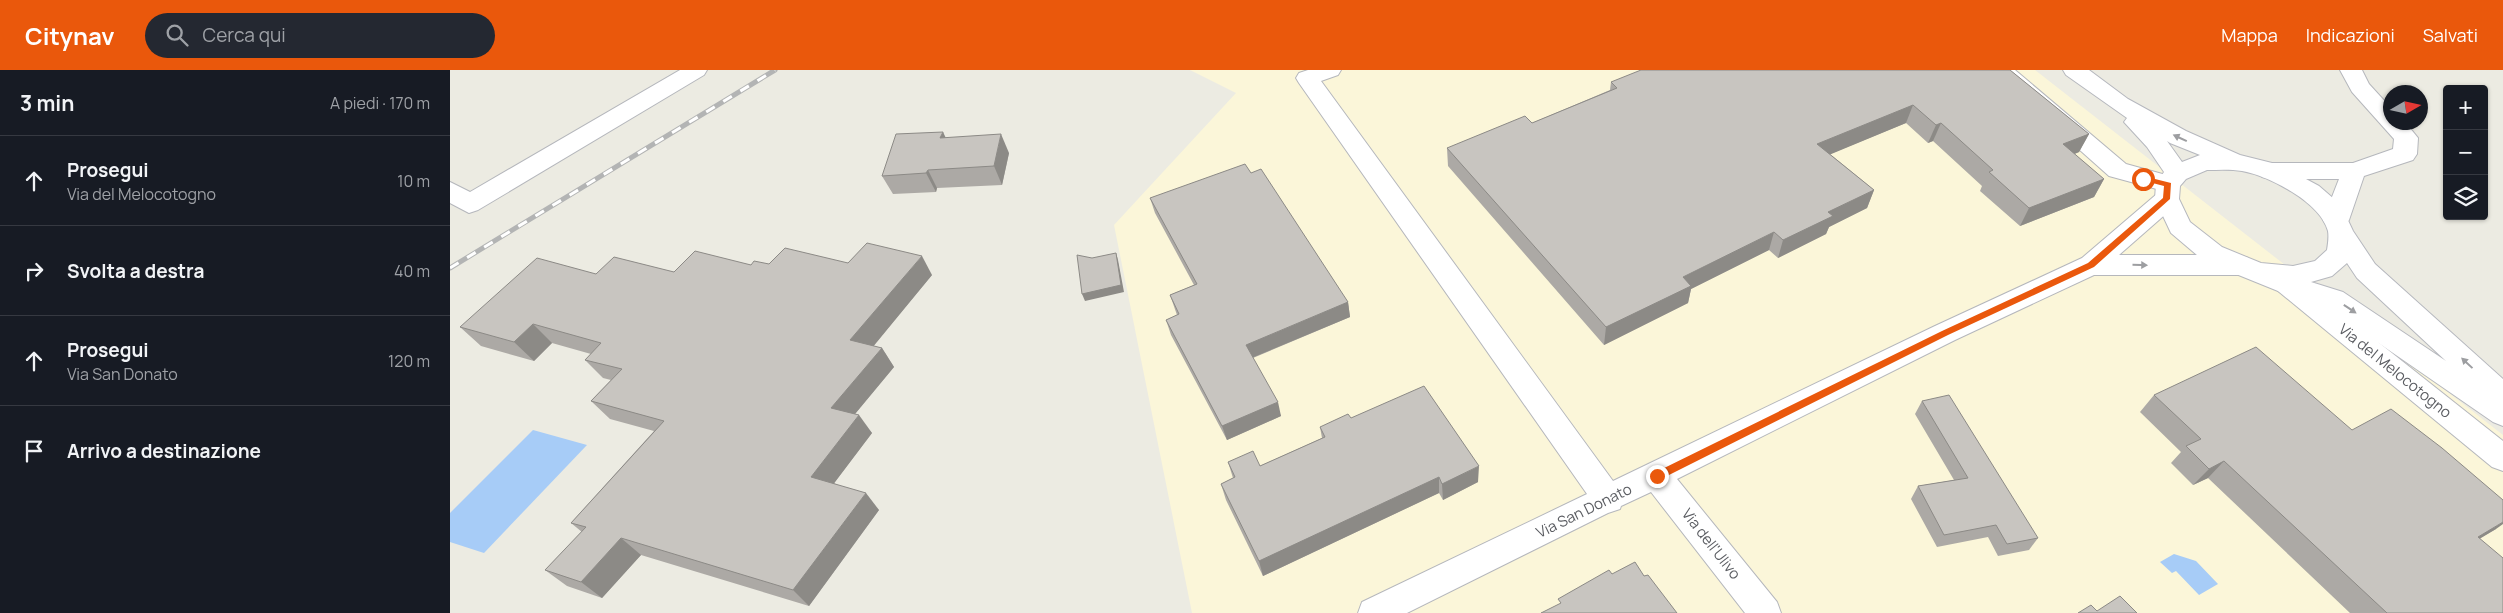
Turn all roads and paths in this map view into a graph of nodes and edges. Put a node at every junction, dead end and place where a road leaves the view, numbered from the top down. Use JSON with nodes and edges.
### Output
{"nodes":[{"id":1,"x":696,"y":70,"type":"edge"},
{"id":2,"x":2001,"y":70,"type":"edge"},
{"id":3,"x":2074,"y":70,"type":"edge"},
{"id":4,"x":2351,"y":70,"type":"edge"},
{"id":5,"x":1318,"y":74,"type":"edge"},
{"id":6,"x":2120,"y":104,"type":"junction"},
{"id":7,"x":2383,"y":113,"type":"edge"},
{"id":8,"x":2398,"y":130,"type":"edge"},
{"id":9,"x":2242,"y":163,"type":"junction"},
{"id":10,"x":2271,"y":171,"type":"junction"},
{"id":11,"x":2354,"y":171,"type":"junction"},
{"id":12,"x":2171,"y":186,"type":"junction"},
{"id":13,"x":450,"y":191,"type":"edge"},
{"id":14,"x":2339,"y":226,"type":"junction"},
{"id":15,"x":2091,"y":265,"type":"junction"},
{"id":16,"x":2247,"y":268,"type":"junction"},
{"id":17,"x":2287,"y":284,"type":"junction"},
{"id":18,"x":2503,"y":396,"type":"edge"},
{"id":19,"x":2503,"y":414,"type":"edge"},
{"id":20,"x":2503,"y":458,"type":"edge"},
{"id":21,"x":1657,"y":476,"type":"junction"},
{"id":22,"x":1609,"y":500,"type":"junction"},
{"id":23,"x":1374,"y":613,"type":"edge"},
{"id":24,"x":1766,"y":613,"type":"edge"}],
"edges":[{"from":1,"to":13,"type":"street"},
{"from":2,"to":12,"type":"street"},
{"from":3,"to":6,"type":"street"},
{"from":4,"to":7,"type":"street"},
{"from":5,"to":22,"type":"street"},
{"from":9,"to":6,"type":"street","one_way":true},
{"from":6,"to":12,"type":"street"},
{"from":8,"to":11,"type":"street"},
{"from":9,"to":10,"type":"street"},
{"from":9,"to":12,"type":"street"},
{"from":10,"to":11,"type":"street"},
{"from":10,"to":14,"type":"street"},
{"from":11,"to":14,"type":"street"},
{"from":12,"to":15,"type":"street"},
{"from":12,"to":16,"type":"street"},
{"from":14,"to":16,"type":"street"},
{"from":18,"to":14,"type":"street","one_way":true},
{"from":15,"to":16,"type":"street","one_way":true},
{"from":15,"to":21,"type":"street","name":"Via San Donato"},
{"from":16,"to":17,"type":"street"},
{"from":17,"to":19,"type":"street","one_way":true},
{"from":17,"to":20,"type":"street","name":"Via del Melocotogno"},
{"from":21,"to":22,"type":"street","name":"Via San Donato"},
{"from":21,"to":24,"type":"street","name":"Via dell'Ulivo"},
{"from":22,"to":23,"type":"street","name":"Via San Donato"}]}
